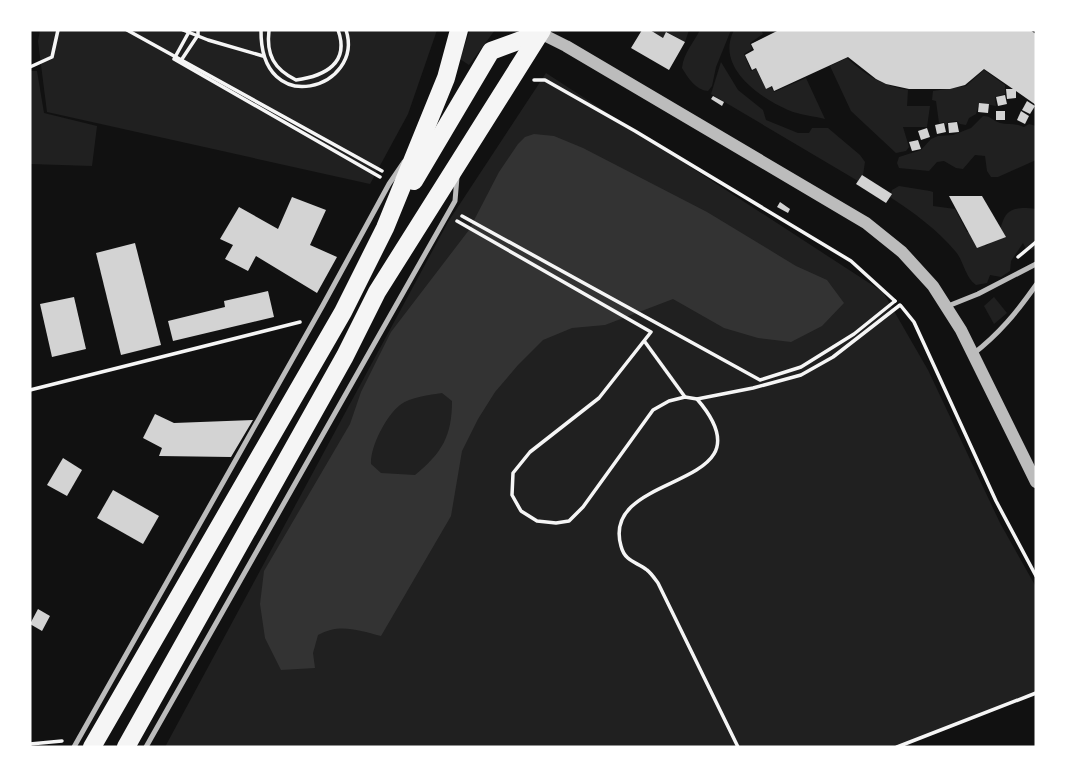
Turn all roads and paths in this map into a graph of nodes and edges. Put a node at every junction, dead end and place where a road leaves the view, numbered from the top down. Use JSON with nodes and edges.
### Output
{"nodes":[{"id":1,"x":58,"y":30,"type":"edge"},
{"id":2,"x":127,"y":30,"type":"edge"},
{"id":3,"x":187,"y":30,"type":"edge"},
{"id":4,"x":261,"y":30,"type":"edge"},
{"id":5,"x":269,"y":30,"type":"edge"},
{"id":6,"x":338,"y":30,"type":"edge"},
{"id":7,"x":346,"y":30,"type":"edge"},
{"id":8,"x":459,"y":30,"type":"edge"},
{"id":9,"x":540,"y":31,"type":"edge"},
{"id":10,"x":198,"y":32,"type":"edge"},
{"id":11,"x":264,"y":56,"type":"junction"},
{"id":12,"x":175,"y":57,"type":"junction"},
{"id":13,"x":30,"y":67,"type":"edge"},
{"id":14,"x":545,"y":80,"type":"dead end"},
{"id":15,"x":424,"y":132,"type":"junction"},
{"id":16,"x":459,"y":159,"type":"junction"},
{"id":17,"x":385,"y":228,"type":"junction"},
{"id":18,"x":1036,"y":264,"type":"edge"},
{"id":19,"x":1036,"y":285,"type":"edge"},
{"id":20,"x":895,"y":301,"type":"junction"},
{"id":21,"x":900,"y":306,"type":"junction"},
{"id":22,"x":946,"y":307,"type":"junction"},
{"id":23,"x":305,"y":321,"type":"dead end"},
{"id":24,"x":656,"y":324,"type":"dead end"},
{"id":25,"x":651,"y":332,"type":"dead end"},
{"id":26,"x":645,"y":342,"type":"junction"},
{"id":27,"x":973,"y":354,"type":"junction"},
{"id":28,"x":30,"y":390,"type":"edge"},
{"id":29,"x":685,"y":397,"type":"junction"},
{"id":30,"x":697,"y":399,"type":"junction"},
{"id":31,"x":1036,"y":482,"type":"edge"},
{"id":32,"x":1036,"y":576,"type":"edge"},
{"id":33,"x":1036,"y":693,"type":"edge"},
{"id":34,"x":30,"y":744,"type":"edge"},
{"id":35,"x":73,"y":744,"type":"edge"},
{"id":36,"x":92,"y":747,"type":"edge"},
{"id":37,"x":126,"y":747,"type":"edge"},
{"id":38,"x":146,"y":747,"type":"edge"},
{"id":39,"x":738,"y":747,"type":"edge"},
{"id":40,"x":897,"y":747,"type":"edge"}],
"edges":[{"from":1,"to":13,"type":"path"},
{"from":2,"to":12,"type":"path"},
{"from":3,"to":10,"type":"path"},
{"from":3,"to":12,"type":"path"},
{"from":4,"to":11,"type":"path"},
{"from":5,"to":6,"type":"path"},
{"from":7,"to":11,"type":"path"},
{"from":8,"to":15,"type":"main road"},
{"from":9,"to":16,"type":"main road"},
{"from":9,"to":17,"type":"main road"},
{"from":9,"to":22,"type":"street"},
{"from":10,"to":11,"type":"path"},
{"from":10,"to":12,"type":"path"},
{"from":14,"to":20,"type":"path"},
{"from":15,"to":17,"type":"main road"},
{"from":15,"to":35,"type":"lane"},
{"from":16,"to":37,"type":"main road"},
{"from":16,"to":38,"type":"lane"},
{"from":17,"to":36,"type":"main road"},
{"from":18,"to":22,"type":"lane"},
{"from":19,"to":27,"type":"lane"},
{"from":20,"to":21,"type":"path"},
{"from":20,"to":24,"type":"path"},
{"from":21,"to":30,"type":"path"},
{"from":21,"to":32,"type":"path"},
{"from":22,"to":27,"type":"street"},
{"from":23,"to":28,"type":"path"},
{"from":25,"to":26,"type":"path"},
{"from":26,"to":29,"type":"path"},
{"from":26,"to":29,"type":"path"},
{"from":27,"to":31,"type":"street"},
{"from":29,"to":30,"type":"path"},
{"from":30,"to":39,"type":"path"},
{"from":33,"to":40,"type":"path"},
{"from":34,"to":35,"type":"path"}]}
